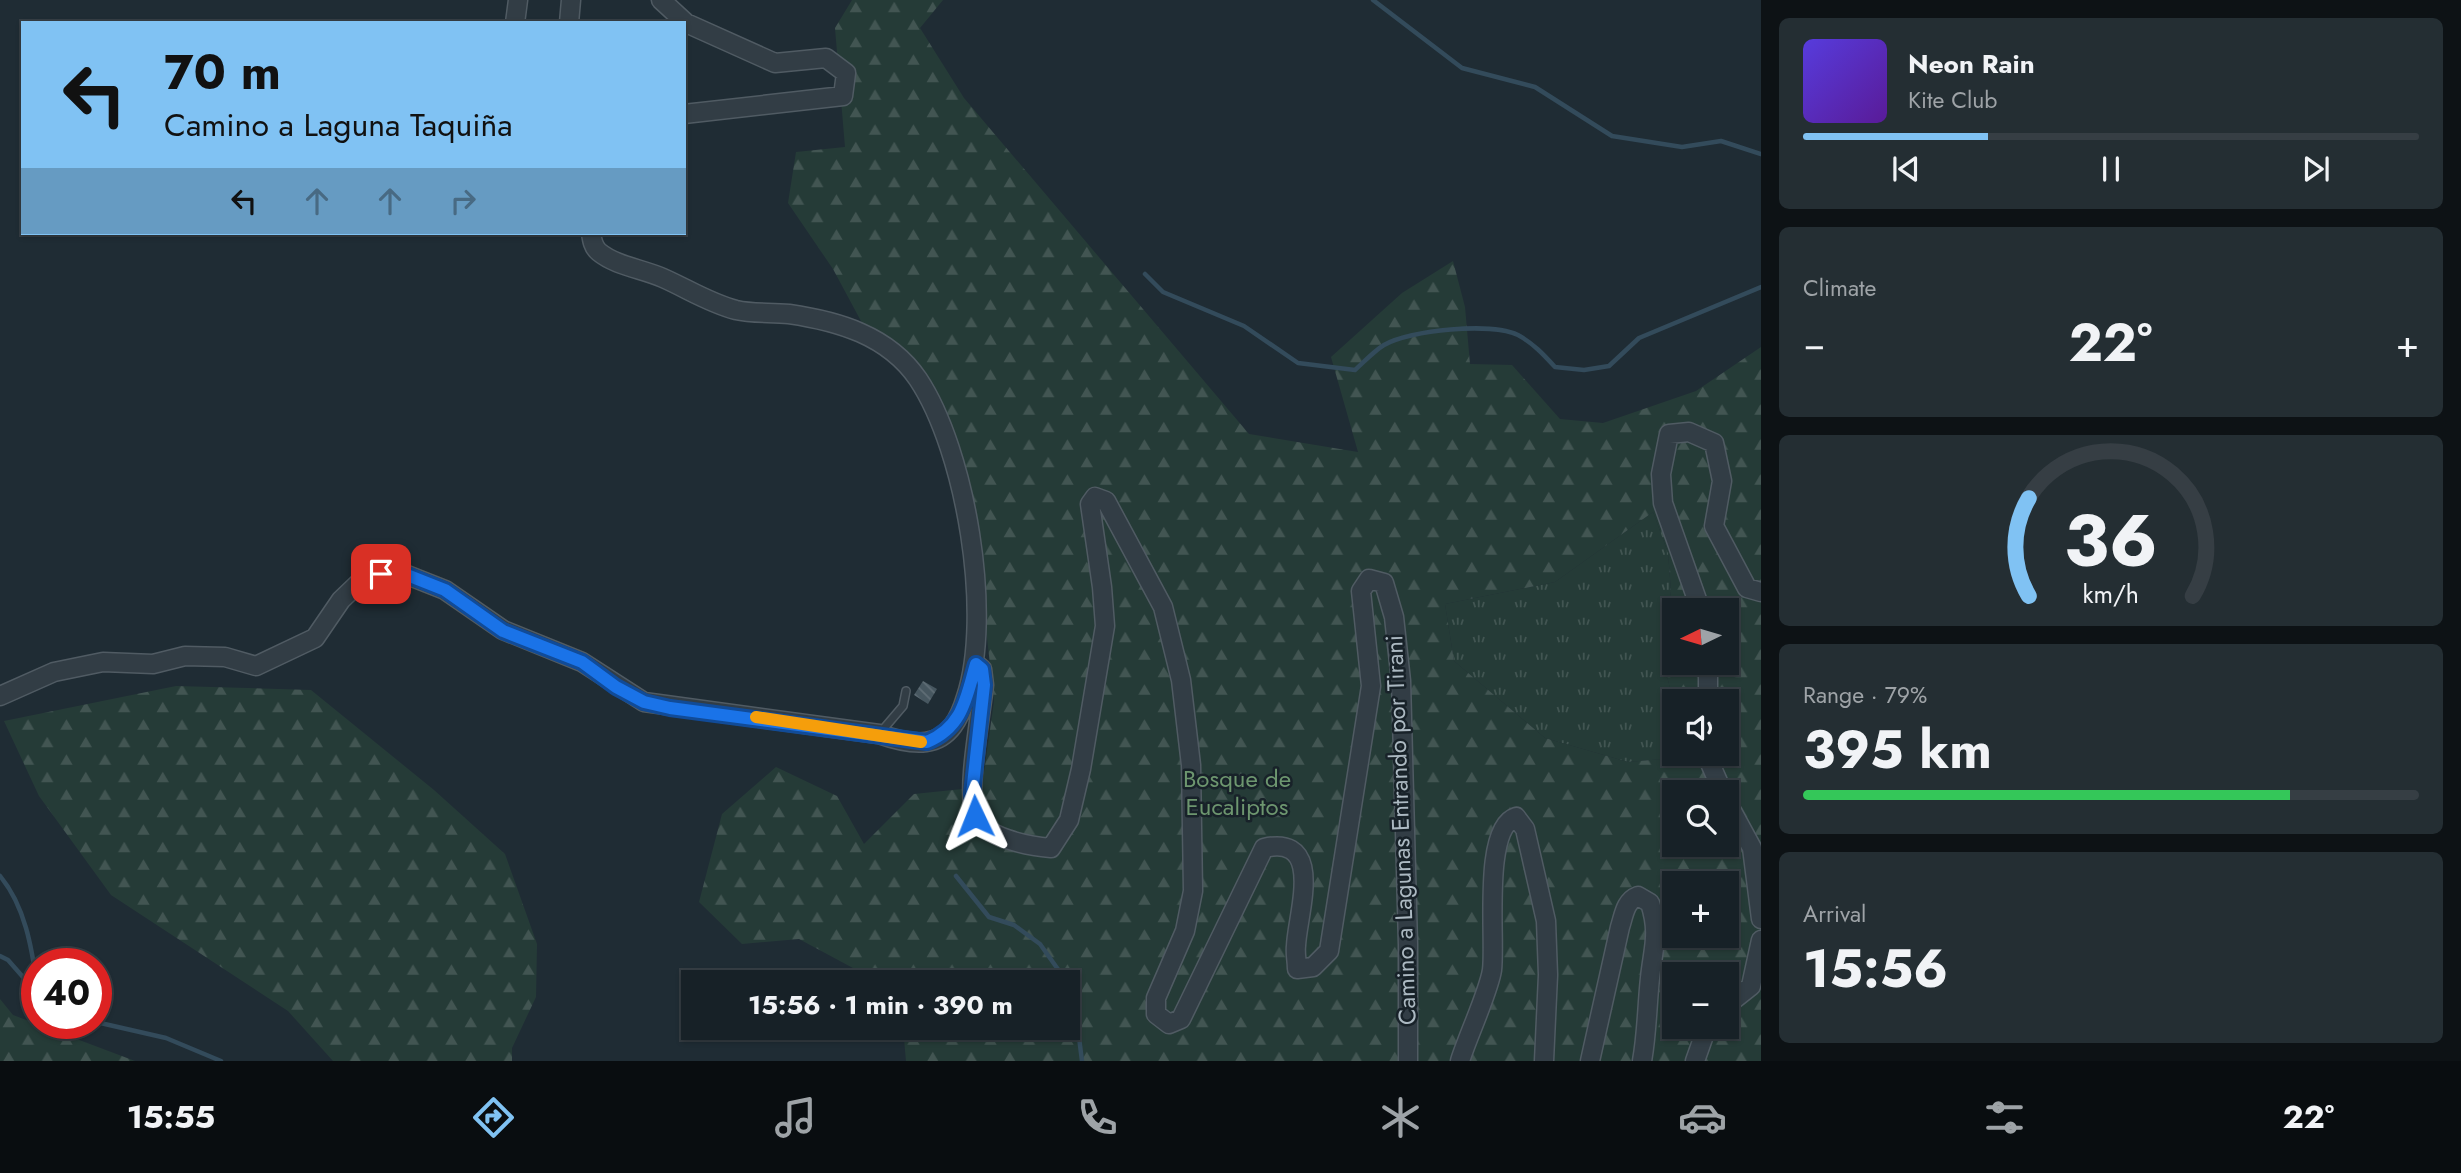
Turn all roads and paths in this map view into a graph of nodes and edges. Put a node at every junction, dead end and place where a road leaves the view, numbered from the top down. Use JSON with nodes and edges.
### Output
{"nodes":[{"id":1,"x":518,"y":0,"type":"edge"},
{"id":2,"x":571,"y":0,"type":"edge"},
{"id":3,"x":661,"y":0,"type":"edge"},
{"id":4,"x":515,"y":21,"type":"edge"},
{"id":5,"x":569,"y":21,"type":"edge"},
{"id":6,"x":684,"y":21,"type":"edge"},
{"id":7,"x":686,"y":23,"type":"edge"},
{"id":8,"x":686,"y":114,"type":"edge"},
{"id":9,"x":591,"y":235,"type":"edge"},
{"id":10,"x":1761,"y":592,"type":"edge"},
{"id":11,"x":1696,"y":598,"type":"edge"},
{"id":12,"x":976,"y":664,"type":"junction"},
{"id":13,"x":906,"y":691,"type":"dead end"},
{"id":14,"x":0,"y":696,"type":"edge"},
{"id":15,"x":879,"y":734,"type":"junction"},
{"id":16,"x":1739,"y":824,"type":"edge"},
{"id":17,"x":1761,"y":919,"type":"edge"},
{"id":18,"x":1761,"y":940,"type":"edge"},
{"id":19,"x":1739,"y":996,"type":"edge"},
{"id":20,"x":1703,"y":1039,"type":"edge"},
{"id":21,"x":1408,"y":1061,"type":"edge"},
{"id":22,"x":1460,"y":1061,"type":"edge"},
{"id":23,"x":1544,"y":1061,"type":"edge"},
{"id":24,"x":1590,"y":1061,"type":"edge"},
{"id":25,"x":1642,"y":1061,"type":"edge"},
{"id":26,"x":1695,"y":1061,"type":"edge"}],
"edges":[{"from":1,"to":4,"type":"street"},
{"from":2,"to":5,"type":"street"},
{"from":3,"to":6,"type":"street"},
{"from":7,"to":8,"type":"street"},
{"from":9,"to":12,"type":"street"},
{"from":10,"to":11,"type":"street"},
{"from":12,"to":15,"type":"street"},
{"from":12,"to":21,"type":"street","name":"Camino a Lagunas Entrando por Tirani"},
{"from":13,"to":15,"type":"lane"},
{"from":14,"to":15,"type":"street"},
{"from":16,"to":17,"type":"street"},
{"from":18,"to":19,"type":"street"},
{"from":20,"to":26,"type":"street"},
{"from":22,"to":23,"type":"street"},
{"from":24,"to":25,"type":"street"}]}
